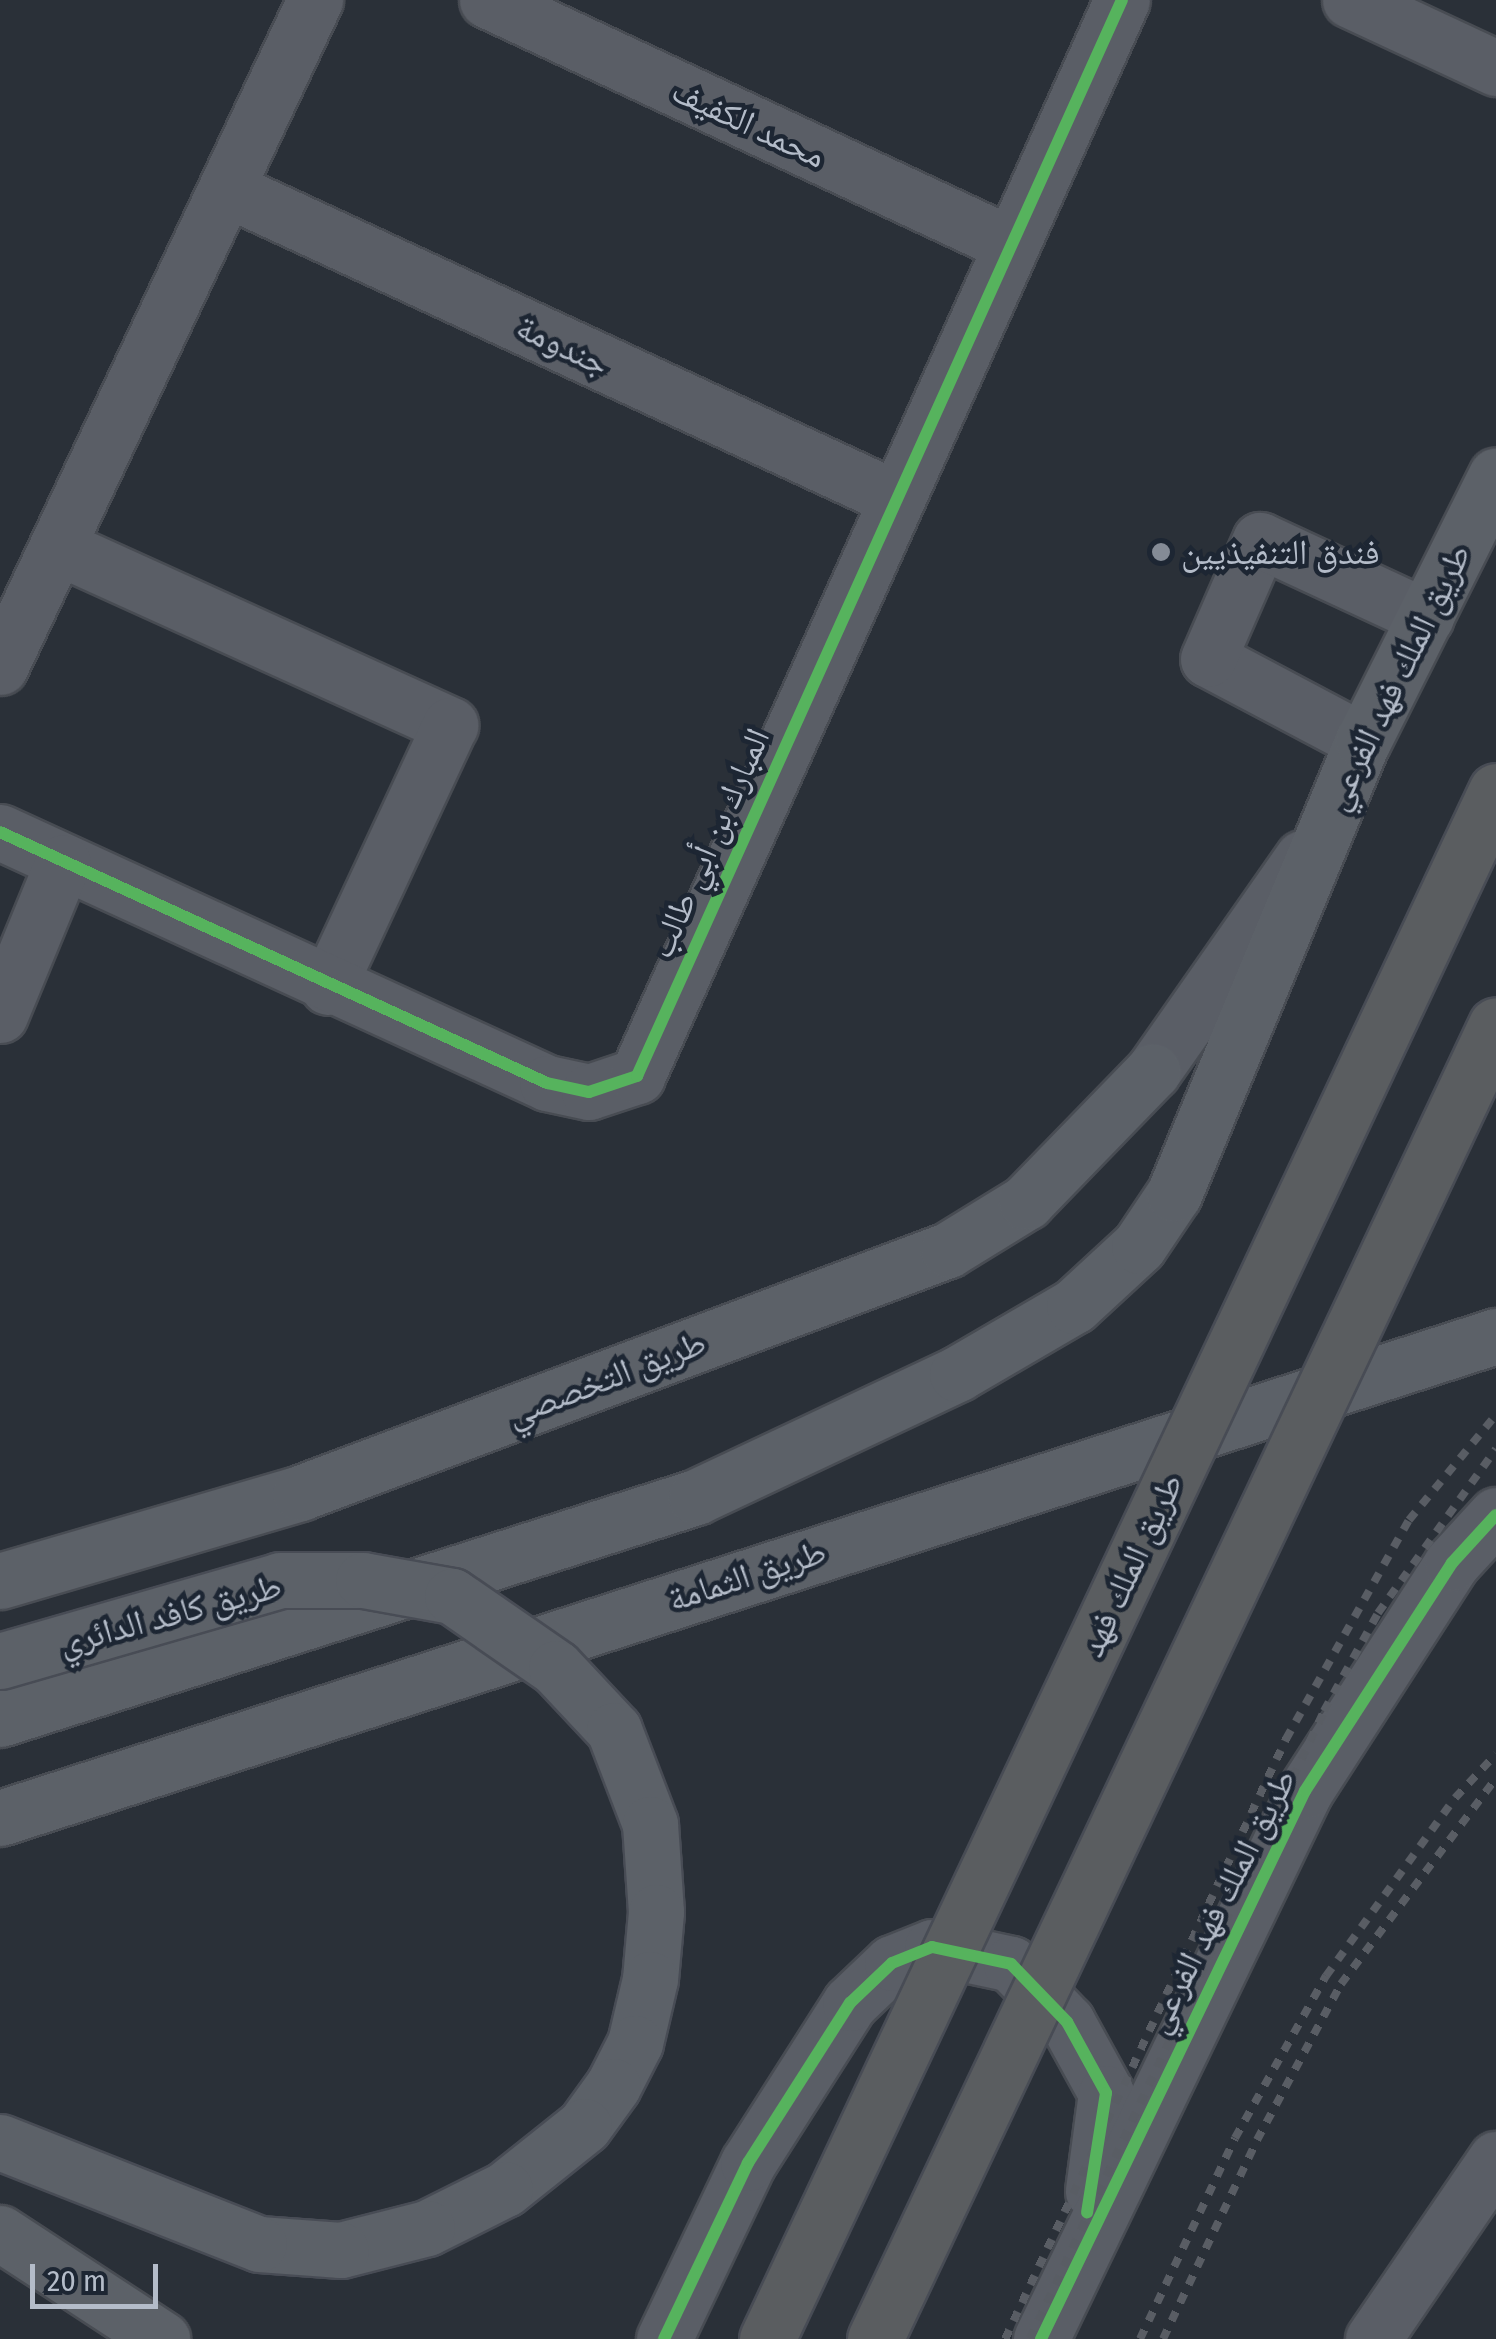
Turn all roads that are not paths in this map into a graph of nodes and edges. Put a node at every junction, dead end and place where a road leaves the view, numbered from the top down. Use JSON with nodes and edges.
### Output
{"nodes":[{"id":1,"x":315,"y":0,"type":"edge"},
{"id":2,"x":487,"y":0,"type":"edge"},
{"id":3,"x":1122,"y":0,"type":"edge"},
{"id":4,"x":1350,"y":0,"type":"edge"},
{"id":5,"x":1496,"y":68,"type":"edge"},
{"id":6,"x":229,"y":190,"type":"junction"},
{"id":7,"x":1012,"y":245,"type":"junction"},
{"id":8,"x":1496,"y":476,"type":"edge"},
{"id":9,"x":897,"y":499,"type":"junction"},
{"id":10,"x":58,"y":547,"type":"junction"},
{"id":11,"x":1426,"y":617,"type":"junction"},
{"id":12,"x":0,"y":667,"type":"edge"},
{"id":13,"x":1364,"y":741,"type":"junction"},
{"id":14,"x":1496,"y":791,"type":"edge"},
{"id":15,"x":1344,"y":798,"type":"junction"},
{"id":16,"x":0,"y":832,"type":"edge"},
{"id":17,"x":63,"y":862,"type":"junction"},
{"id":18,"x":328,"y":987,"type":"junction"},
{"id":19,"x":0,"y":1016,"type":"edge"},
{"id":20,"x":1496,"y":1026,"type":"edge"},
{"id":21,"x":1153,"y":1071,"type":"joint"},
{"id":22,"x":1496,"y":1336,"type":"edge"},
{"id":23,"x":1496,"y":1515,"type":"edge"},
{"id":24,"x":0,"y":1581,"type":"edge"},
{"id":25,"x":0,"y":1661,"type":"edge"},
{"id":26,"x":0,"y":1719,"type":"edge"},
{"id":27,"x":0,"y":1818,"type":"edge"},
{"id":28,"x":0,"y":2142,"type":"edge"},
{"id":29,"x":1496,"y":2158,"type":"edge"},
{"id":30,"x":0,"y":2232,"type":"edge"},
{"id":31,"x":1075,"y":2262,"type":"junction"},
{"id":32,"x":144,"y":2330,"type":"edge"},
{"id":33,"x":664,"y":2339,"type":"edge"},
{"id":34,"x":767,"y":2339,"type":"edge"},
{"id":35,"x":875,"y":2339,"type":"edge"},
{"id":36,"x":1040,"y":2339,"type":"edge"},
{"id":37,"x":1372,"y":2339,"type":"edge"}],
"edges":[{"from":1,"to":6,"type":"street"},
{"from":2,"to":7,"type":"street","name":"محمد الكفيف"},
{"from":3,"to":7,"type":"street","name":"المبارك بن أبي طالب"},
{"from":4,"to":5,"type":"street"},
{"from":6,"to":9,"type":"street","name":"جندومة"},
{"from":6,"to":10,"type":"street"},
{"from":7,"to":9,"type":"street","name":"المبارك بن أبي طالب"},
{"from":8,"to":11,"type":"main road","name":"طريق الملك فهد الفرعي"},
{"from":9,"to":18,"type":"street","name":"المبارك بن أبي طالب"},
{"from":10,"to":12,"type":"street"},
{"from":10,"to":18,"type":"street"},
{"from":11,"to":13,"type":"main road","name":"طريق الملك فهد الفرعي"},
{"from":11,"to":13,"type":"street"},
{"from":13,"to":15,"type":"main road","name":"طريق الملك فهد الفرعي"},
{"from":14,"to":34,"type":"highway","name":"طريق الملك فهد","bridge":true},
{"from":15,"to":21,"type":"street","name":"طريق الملك فهد الفرعي"},
{"from":15,"to":26,"type":"main road"},
{"from":16,"to":17,"type":"street","name":"المبارك بن أبي طالب"},
{"from":17,"to":18,"type":"street","name":"المبارك بن أبي طالب"},
{"from":17,"to":19,"type":"street"},
{"from":20,"to":35,"type":"highway","bridge":true},
{"from":21,"to":24,"type":"main road","name":"طريق التخصصي"},
{"from":22,"to":27,"type":"main road","name":"طريق الثمامة"},
{"from":23,"to":31,"type":"street","name":"طريق الملك فهد الفرعي"},
{"from":25,"to":28,"type":"main road","name":"طريق كافد الدائري","bridge":true},
{"from":29,"to":37,"type":"street"},
{"from":30,"to":32,"type":"main road"},
{"from":31,"to":33,"type":"street"},
{"from":31,"to":36,"type":"street","name":"طريق الملك فهد الفرعي"}]}
